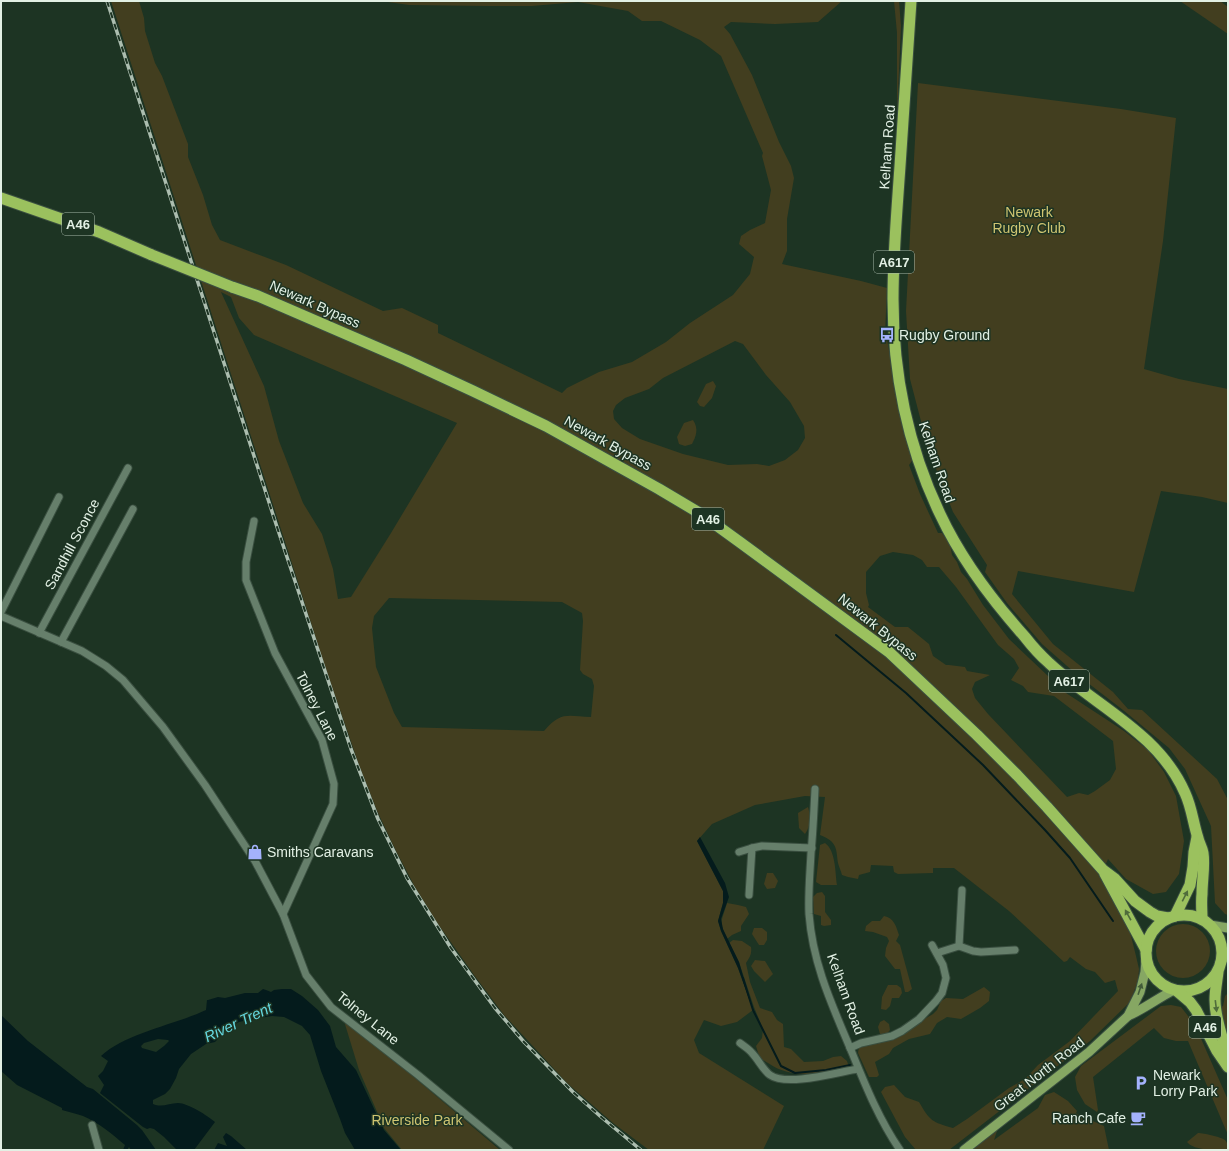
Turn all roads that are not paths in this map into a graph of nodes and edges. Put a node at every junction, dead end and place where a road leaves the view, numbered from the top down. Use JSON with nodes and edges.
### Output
{"nodes":[{"id":1,"x":911,"y":1,"type":"edge"},
{"id":2,"x":1,"y":198,"type":"edge"},
{"id":3,"x":128,"y":468,"type":"dead end"},
{"id":4,"x":59,"y":497,"type":"dead end"},
{"id":5,"x":133,"y":509,"type":"dead end"},
{"id":6,"x":254,"y":521,"type":"dead end"},
{"id":7,"x":1,"y":612,"type":"edge"},
{"id":8,"x":1,"y":616,"type":"edge"},
{"id":9,"x":39,"y":633,"type":"junction"},
{"id":10,"x":61,"y":642,"type":"junction"},
{"id":11,"x":815,"y":789,"type":"dead end"},
{"id":12,"x":1197,"y":836,"type":"junction"},
{"id":13,"x":752,"y":848,"type":"junction"},
{"id":14,"x":812,"y":848,"type":"junction"},
{"id":15,"x":739,"y":852,"type":"dead end"},
{"id":16,"x":1103,"y":870,"type":"junction"},
{"id":17,"x":749,"y":895,"type":"dead end"},
{"id":18,"x":971,"y":897,"type":"dead end"},
{"id":19,"x":283,"y":914,"type":"junction"},
{"id":20,"x":1172,"y":917,"type":"junction"},
{"id":21,"x":1206,"y":922,"type":"junction"},
{"id":22,"x":1228,"y":928,"type":"edge"},
{"id":23,"x":932,"y":945,"type":"dead end"},
{"id":24,"x":959,"y":946,"type":"junction"},
{"id":25,"x":1015,"y":950,"type":"dead end"},
{"id":26,"x":1228,"y":952,"type":"edge"},
{"id":27,"x":937,"y":953,"type":"junction"},
{"id":28,"x":1146,"y":955,"type":"junction"},
{"id":29,"x":1220,"y":965,"type":"junction"},
{"id":30,"x":1176,"y":990,"type":"junction"},
{"id":31,"x":1128,"y":1016,"type":"junction"},
{"id":32,"x":740,"y":1043,"type":"dead end"},
{"id":33,"x":850,"y":1048,"type":"junction"},
{"id":34,"x":1228,"y":1058,"type":"edge"},
{"id":35,"x":1228,"y":1067,"type":"edge"},
{"id":36,"x":858,"y":1069,"type":"junction"},
{"id":37,"x":92,"y":1126,"type":"dead end"},
{"id":38,"x":99,"y":1150,"type":"edge"},
{"id":39,"x":509,"y":1150,"type":"edge"},
{"id":40,"x":900,"y":1150,"type":"edge"},
{"id":41,"x":964,"y":1150,"type":"edge"}],
"edges":[{"from":1,"to":12,"type":"highway","name":"Kelham Road","number":"A617"},
{"from":2,"to":16,"type":"highway","name":"Newark Bypass","number":"A46","bridge":true},
{"from":3,"to":9,"type":"street","name":"Sandhill Sconce"},
{"from":4,"to":7,"type":"street"},
{"from":5,"to":10,"type":"street"},
{"from":6,"to":19,"type":"street","name":"Tolney Lane"},
{"from":8,"to":9,"type":"street"},
{"from":9,"to":10,"type":"street"},
{"from":10,"to":19,"type":"street"},
{"from":11,"to":14,"type":"street","name":"Kelham Road"},
{"from":20,"to":12,"type":"highway","name":"Kelham Road","number":"A617","one_way":true},
{"from":12,"to":21,"type":"highway","name":"Kelham Road","number":"A617"},
{"from":13,"to":14,"type":"street"},
{"from":13,"to":15,"type":"street"},
{"from":13,"to":17,"type":"street"},
{"from":14,"to":33,"type":"street","name":"Kelham Road"},
{"from":16,"to":20,"type":"highway","name":"Newark Bypass","number":"A46"},
{"from":28,"to":16,"type":"highway","name":"Newark Bypass","number":"A46","one_way":true},
{"from":18,"to":24,"type":"street"},
{"from":19,"to":39,"type":"street","name":"Tolney Lane"},
{"from":20,"to":21,"type":"highway"},
{"from":20,"to":28,"type":"highway"},
{"from":21,"to":22,"type":"main road"},
{"from":21,"to":29,"type":"highway"},
{"from":23,"to":27,"type":"street"},
{"from":24,"to":25,"type":"street"},
{"from":24,"to":27,"type":"street"},
{"from":26,"to":29,"type":"main road"},
{"from":27,"to":33,"type":"street"},
{"from":28,"to":30,"type":"highway"},
{"from":31,"to":28,"type":"main road","name":"Great North Road","one_way":true},
{"from":29,"to":30,"type":"highway"},
{"from":29,"to":34,"type":"highway","number":"A46","one_way":true},
{"from":30,"to":31,"type":"main road","name":"Great North Road"},
{"from":30,"to":35,"type":"highway","number":"A46"},
{"from":31,"to":41,"type":"main road","name":"Great North Road"},
{"from":32,"to":36,"type":"street"},
{"from":33,"to":36,"type":"street","name":"Kelham Road"},
{"from":36,"to":40,"type":"street","name":"Kelham Road"},
{"from":37,"to":38,"type":"street"}]}
